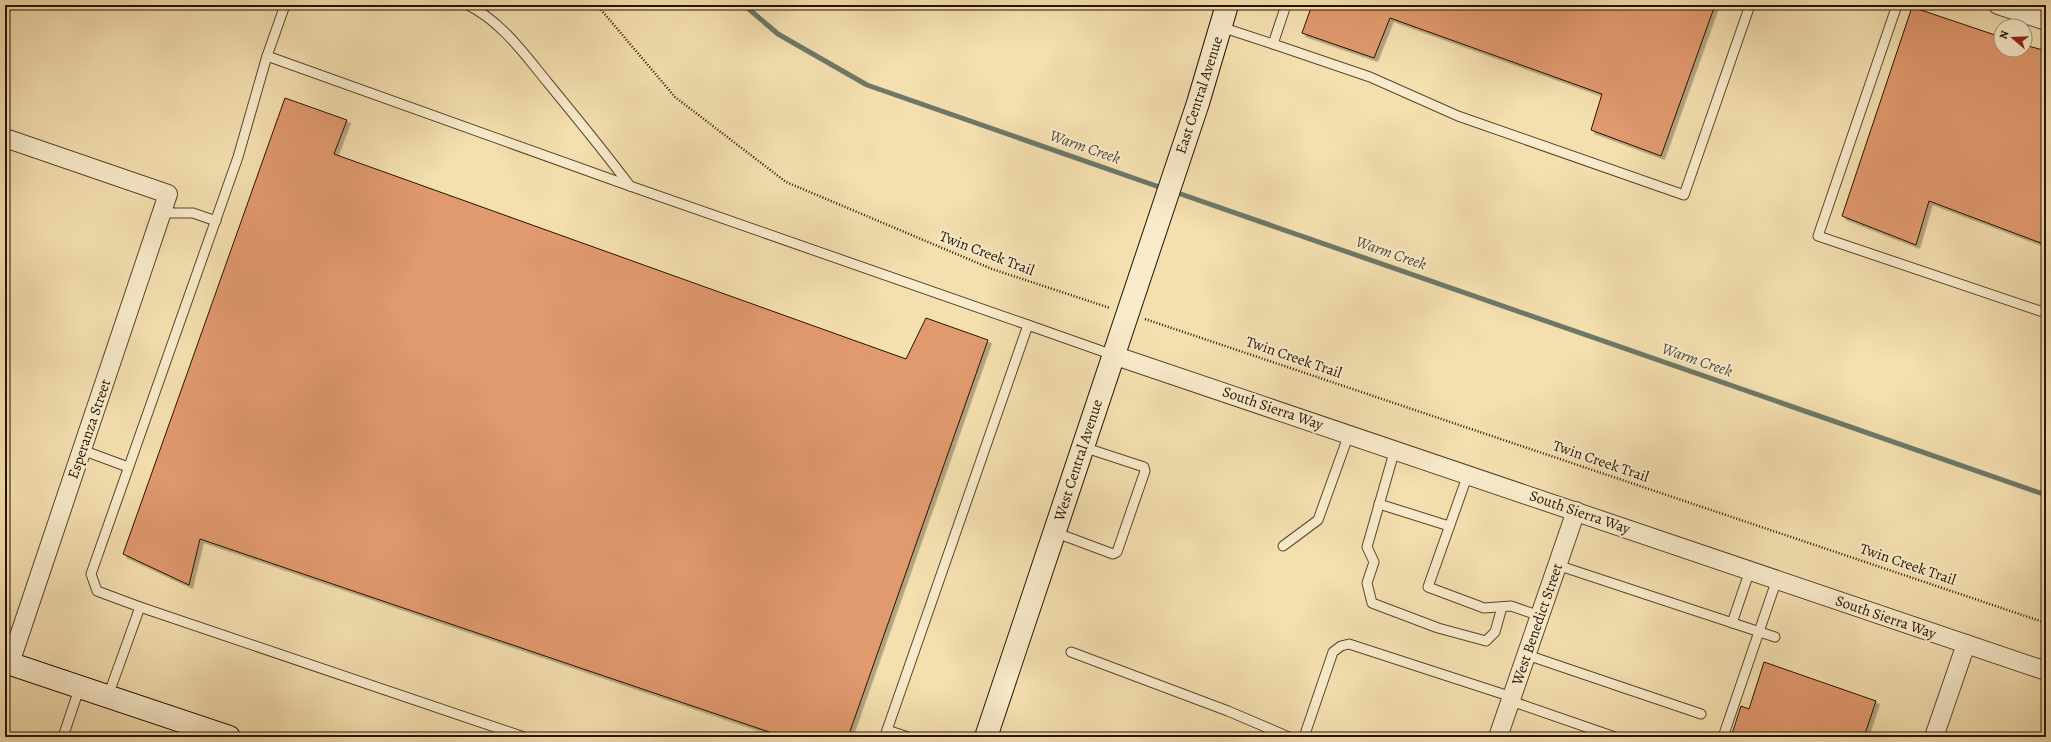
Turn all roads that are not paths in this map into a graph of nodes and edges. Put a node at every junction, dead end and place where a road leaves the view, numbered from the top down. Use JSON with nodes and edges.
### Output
{"nodes":[{"id":1,"x":285,"y":5,"type":"edge"},
{"id":2,"x":468,"y":5,"type":"edge"},
{"id":3,"x":1227,"y":5,"type":"edge"},
{"id":4,"x":1286,"y":5,"type":"edge"},
{"id":5,"x":1750,"y":5,"type":"edge"},
{"id":6,"x":1897,"y":5,"type":"edge"},
{"id":7,"x":1998,"y":5,"type":"edge"},
{"id":8,"x":2046,"y":21,"type":"edge"},
{"id":9,"x":1221,"y":27,"type":"junction"},
{"id":10,"x":1273,"y":44,"type":"junction"},
{"id":11,"x":267,"y":56,"type":"junction"},
{"id":12,"x":5,"y":138,"type":"edge"},
{"id":13,"x":1171,"y":184,"type":"joint"},
{"id":14,"x":630,"y":186,"type":"junction"},
{"id":15,"x":162,"y":213,"type":"junction"},
{"id":16,"x":216,"y":221,"type":"junction"},
{"id":17,"x":2046,"y":313,"type":"edge"},
{"id":18,"x":1028,"y":325,"type":"junction"},
{"id":19,"x":1113,"y":355,"type":"junction"},
{"id":20,"x":1348,"y":434,"type":"junction"},
{"id":21,"x":1083,"y":447,"type":"junction"},
{"id":22,"x":1395,"y":449,"type":"junction"},
{"id":23,"x":82,"y":450,"type":"junction"},
{"id":24,"x":128,"y":467,"type":"junction"},
{"id":25,"x":1468,"y":474,"type":"junction"},
{"id":26,"x":1379,"y":504,"type":"junction"},
{"id":27,"x":1576,"y":511,"type":"junction"},
{"id":28,"x":1449,"y":526,"type":"junction"},
{"id":29,"x":1054,"y":532,"type":"junction"},
{"id":30,"x":1283,"y":546,"type":"dead end"},
{"id":31,"x":1558,"y":565,"type":"junction"},
{"id":32,"x":1750,"y":570,"type":"junction"},
{"id":33,"x":1777,"y":579,"type":"junction"},
{"id":34,"x":140,"y":607,"type":"junction"},
{"id":35,"x":1502,"y":607,"type":"junction"},
{"id":36,"x":1540,"y":616,"type":"junction"},
{"id":37,"x":1732,"y":622,"type":"junction"},
{"id":38,"x":1759,"y":631,"type":"junction"},
{"id":39,"x":1775,"y":637,"type":"dead end"},
{"id":40,"x":1966,"y":644,"type":"junction"},
{"id":41,"x":1071,"y":652,"type":"dead end"},
{"id":42,"x":1526,"y":655,"type":"junction"},
{"id":43,"x":8,"y":663,"type":"edge"},
{"id":44,"x":2046,"y":671,"type":"edge"},
{"id":45,"x":80,"y":686,"type":"junction"},
{"id":46,"x":108,"y":696,"type":"junction"},
{"id":47,"x":1512,"y":699,"type":"junction"},
{"id":48,"x":1701,"y":714,"type":"dead end"},
{"id":49,"x":886,"y":733,"type":"edge"},
{"id":50,"x":63,"y":737,"type":"edge"},
{"id":51,"x":229,"y":737,"type":"edge"},
{"id":52,"x":524,"y":737,"type":"edge"},
{"id":53,"x":908,"y":737,"type":"edge"},
{"id":54,"x":986,"y":737,"type":"edge"},
{"id":55,"x":1289,"y":737,"type":"edge"},
{"id":56,"x":1304,"y":737,"type":"edge"},
{"id":57,"x":1498,"y":737,"type":"edge"},
{"id":58,"x":1615,"y":737,"type":"edge"},
{"id":59,"x":1723,"y":737,"type":"edge"},
{"id":60,"x":1934,"y":737,"type":"edge"}],
"edges":[{"from":1,"to":11,"type":"lane"},
{"from":2,"to":14,"type":"lane"},
{"from":3,"to":9,"type":"street","name":"East Central Avenue"},
{"from":4,"to":10,"type":"lane"},
{"from":5,"to":10,"type":"lane"},
{"from":6,"to":17,"type":"lane"},
{"from":7,"to":8,"type":"street"},
{"from":9,"to":10,"type":"lane"},
{"from":9,"to":13,"type":"street","name":"East Central Avenue"},
{"from":11,"to":14,"type":"lane"},
{"from":11,"to":16,"type":"lane"},
{"from":12,"to":15,"type":"street","name":"Esperanza Street"},
{"from":13,"to":19,"type":"street","name":"West Central Avenue"},
{"from":14,"to":18,"type":"lane"},
{"from":15,"to":16,"type":"lane"},
{"from":15,"to":23,"type":"street","name":"Esperanza Street"},
{"from":16,"to":24,"type":"lane"},
{"from":18,"to":19,"type":"lane"},
{"from":18,"to":49,"type":"lane"},
{"from":19,"to":20,"type":"street","name":"South Sierra Way"},
{"from":19,"to":21,"type":"street","name":"West Central Avenue"},
{"from":20,"to":22,"type":"street","name":"South Sierra Way"},
{"from":20,"to":30,"type":"lane"},
{"from":21,"to":29,"type":"street","name":"West Central Avenue"},
{"from":21,"to":29,"type":"lane"},
{"from":22,"to":25,"type":"street","name":"South Sierra Way"},
{"from":22,"to":26,"type":"lane"},
{"from":23,"to":24,"type":"lane"},
{"from":23,"to":43,"type":"street","name":"Esperanza Street"},
{"from":24,"to":34,"type":"lane"},
{"from":25,"to":27,"type":"street","name":"South Sierra Way"},
{"from":25,"to":28,"type":"lane"},
{"from":26,"to":28,"type":"lane"},
{"from":26,"to":35,"type":"lane"},
{"from":27,"to":31,"type":"street","name":"West Benedict Street"},
{"from":27,"to":32,"type":"street","name":"South Sierra Way"},
{"from":28,"to":35,"type":"lane"},
{"from":29,"to":54,"type":"street","name":"West Central Avenue"},
{"from":31,"to":36,"type":"street","name":"West Benedict Street"},
{"from":31,"to":37,"type":"lane"},
{"from":32,"to":33,"type":"street","name":"South Sierra Way"},
{"from":32,"to":37,"type":"lane"},
{"from":33,"to":38,"type":"lane"},
{"from":33,"to":40,"type":"street","name":"South Sierra Way"},
{"from":34,"to":46,"type":"lane"},
{"from":34,"to":52,"type":"lane"},
{"from":35,"to":36,"type":"lane"},
{"from":36,"to":42,"type":"street","name":"West Benedict Street"},
{"from":37,"to":38,"type":"lane"},
{"from":38,"to":39,"type":"lane"},
{"from":38,"to":59,"type":"lane"},
{"from":40,"to":44,"type":"street","name":"South Sierra Way"},
{"from":40,"to":60,"type":"street"},
{"from":41,"to":55,"type":"lane"},
{"from":42,"to":47,"type":"street","name":"West Benedict Street"},
{"from":42,"to":48,"type":"lane"},
{"from":43,"to":45,"type":"street"},
{"from":45,"to":46,"type":"street"},
{"from":45,"to":50,"type":"lane"},
{"from":46,"to":51,"type":"street"},
{"from":47,"to":56,"type":"lane"},
{"from":47,"to":57,"type":"street","name":"West Benedict Street"},
{"from":47,"to":58,"type":"lane"},
{"from":49,"to":53,"type":"lane"}]}
